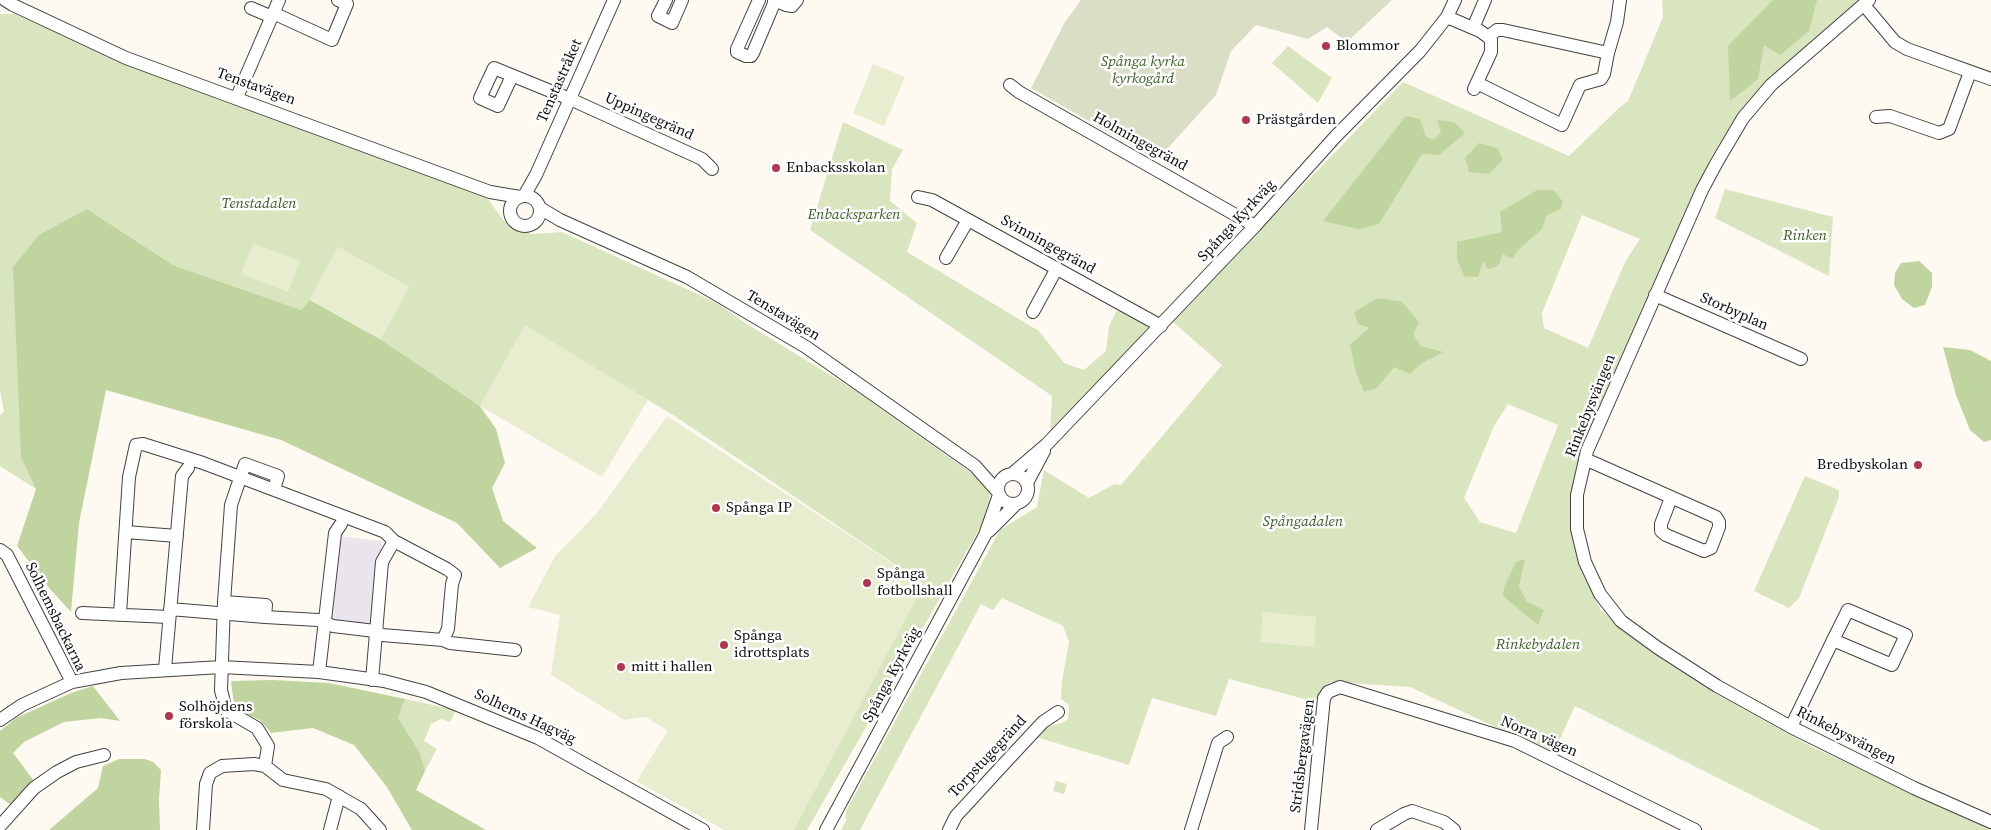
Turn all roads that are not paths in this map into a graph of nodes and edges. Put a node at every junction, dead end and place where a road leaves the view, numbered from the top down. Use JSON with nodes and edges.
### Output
{"nodes":[{"id":1,"x":279,"y":0,"type":"edge"},
{"id":2,"x":338,"y":0,"type":"edge"},
{"id":3,"x":614,"y":0,"type":"edge"},
{"id":4,"x":666,"y":0,"type":"edge"},
{"id":5,"x":682,"y":0,"type":"edge"},
{"id":6,"x":759,"y":0,"type":"edge"},
{"id":7,"x":774,"y":0,"type":"edge"},
{"id":8,"x":797,"y":0,"type":"edge"},
{"id":9,"x":1455,"y":0,"type":"edge"},
{"id":10,"x":1485,"y":0,"type":"edge"},
{"id":11,"x":1620,"y":0,"type":"edge"},
{"id":12,"x":1867,"y":2,"type":"edge"},
{"id":13,"x":0,"y":3,"type":"edge"},
{"id":14,"x":9,"y":3,"type":"edge"},
{"id":15,"x":251,"y":8,"type":"dead end"},
{"id":16,"x":272,"y":15,"type":"junction"},
{"id":17,"x":1447,"y":17,"type":"junction"},
{"id":18,"x":1473,"y":28,"type":"junction"},
{"id":19,"x":1488,"y":37,"type":"junction"},
{"id":20,"x":1608,"y":53,"type":"junction"},
{"id":21,"x":1970,"y":72,"type":"junction"},
{"id":22,"x":512,"y":76,"type":"dead end"},
{"id":23,"x":1991,"y":79,"type":"edge"},
{"id":24,"x":1010,"y":85,"type":"dead end"},
{"id":25,"x":236,"y":97,"type":"junction"},
{"id":26,"x":570,"y":99,"type":"junction"},
{"id":27,"x":1876,"y":117,"type":"dead end"},
{"id":28,"x":712,"y":169,"type":"dead end"},
{"id":29,"x":490,"y":192,"type":"junction"},
{"id":30,"x":918,"y":197,"type":"dead end"},
{"id":31,"x":530,"y":200,"type":"junction"},
{"id":32,"x":510,"y":210,"type":"junction"},
{"id":33,"x":560,"y":220,"type":"junction"},
{"id":34,"x":968,"y":220,"type":"junction"},
{"id":35,"x":535,"y":222,"type":"junction"},
{"id":36,"x":1255,"y":226,"type":"junction"},
{"id":37,"x":946,"y":258,"type":"dead end"},
{"id":38,"x":1057,"y":268,"type":"junction"},
{"id":39,"x":1655,"y":295,"type":"junction"},
{"id":40,"x":1033,"y":312,"type":"dead end"},
{"id":41,"x":1161,"y":326,"type":"junction"},
{"id":42,"x":1801,"y":358,"type":"dead end"},
{"id":43,"x":1047,"y":444,"type":"junction"},
{"id":44,"x":1584,"y":459,"type":"junction"},
{"id":45,"x":975,"y":466,"type":"junction"},
{"id":46,"x":188,"y":468,"type":"dead end"},
{"id":47,"x":1011,"y":473,"type":"junction"},
{"id":48,"x":240,"y":478,"type":"junction"},
{"id":49,"x":1027,"y":483,"type":"junction"},
{"id":50,"x":998,"y":494,"type":"junction"},
{"id":51,"x":1671,"y":498,"type":"junction"},
{"id":52,"x":1016,"y":504,"type":"junction"},
{"id":53,"x":341,"y":524,"type":"dead end"},
{"id":54,"x":126,"y":532,"type":"junction"},
{"id":55,"x":985,"y":534,"type":"junction"},
{"id":56,"x":177,"y":536,"type":"junction"},
{"id":57,"x":394,"y":541,"type":"junction"},
{"id":58,"x":0,"y":550,"type":"edge"},
{"id":59,"x":224,"y":608,"type":"junction"},
{"id":60,"x":82,"y":613,"type":"dead end"},
{"id":61,"x":170,"y":613,"type":"junction"},
{"id":62,"x":120,"y":614,"type":"junction"},
{"id":63,"x":325,"y":623,"type":"junction"},
{"id":64,"x":375,"y":631,"type":"junction"},
{"id":65,"x":442,"y":640,"type":"junction"},
{"id":66,"x":1833,"y":640,"type":"junction"},
{"id":67,"x":515,"y":650,"type":"dead end"},
{"id":68,"x":221,"y":667,"type":"junction"},
{"id":69,"x":165,"y":669,"type":"junction"},
{"id":70,"x":320,"y":672,"type":"junction"},
{"id":71,"x":372,"y":680,"type":"junction"},
{"id":72,"x":72,"y":682,"type":"junction"},
{"id":73,"x":1333,"y":688,"type":"joint"},
{"id":74,"x":1058,"y":712,"type":"dead end"},
{"id":75,"x":0,"y":720,"type":"edge"},
{"id":76,"x":1791,"y":728,"type":"junction"},
{"id":77,"x":1227,"y":737,"type":"dead end"},
{"id":78,"x":104,"y":755,"type":"dead end"},
{"id":79,"x":265,"y":766,"type":"junction"},
{"id":80,"x":339,"y":796,"type":"junction"},
{"id":81,"x":1991,"y":822,"type":"edge"},
{"id":82,"x":0,"y":826,"type":"edge"},
{"id":83,"x":203,"y":830,"type":"edge"},
{"id":84,"x":330,"y":830,"type":"edge"},
{"id":85,"x":380,"y":830,"type":"edge"},
{"id":86,"x":703,"y":830,"type":"edge"},
{"id":87,"x":826,"y":830,"type":"edge"},
{"id":88,"x":949,"y":830,"type":"edge"},
{"id":89,"x":1191,"y":830,"type":"edge"},
{"id":90,"x":1311,"y":830,"type":"edge"},
{"id":91,"x":1377,"y":830,"type":"edge"},
{"id":92,"x":1454,"y":830,"type":"edge"},
{"id":93,"x":1695,"y":830,"type":"edge"}],
"edges":[{"from":1,"to":16,"type":"street"},
{"from":2,"to":16,"type":"street"},
{"from":3,"to":26,"type":"street","name":"Tenstastråket"},
{"from":4,"to":5,"type":"street"},
{"from":6,"to":7,"type":"street"},
{"from":7,"to":8,"type":"street"},
{"from":9,"to":17,"type":"street","name":"Spånga Kyrkväg"},
{"from":10,"to":18,"type":"street"},
{"from":11,"to":20,"type":"street"},
{"from":12,"to":21,"type":"street"},
{"from":12,"to":39,"type":"street","name":"Rinkebysvängen"},
{"from":13,"to":14,"type":"street","name":"Tenstavägen"},
{"from":14,"to":25,"type":"street","name":"Tenstavägen"},
{"from":15,"to":16,"type":"street"},
{"from":16,"to":25,"type":"street"},
{"from":17,"to":18,"type":"street"},
{"from":17,"to":36,"type":"street","name":"Spånga Kyrkväg"},
{"from":18,"to":19,"type":"street"},
{"from":19,"to":20,"type":"street"},
{"from":19,"to":20,"type":"street"},
{"from":21,"to":23,"type":"street"},
{"from":21,"to":27,"type":"street"},
{"from":22,"to":26,"type":"street","name":"Uppingegränd"},
{"from":24,"to":36,"type":"street","name":"Holmingegränd"},
{"from":25,"to":29,"type":"street","name":"Tenstavägen"},
{"from":26,"to":28,"type":"street","name":"Uppingegränd"},
{"from":26,"to":31,"type":"street","name":"Tenstastråket"},
{"from":29,"to":31,"type":"street","name":"Tenstavägen"},
{"from":29,"to":32,"type":"street","name":"Tenstavägen"},
{"from":30,"to":34,"type":"street","name":"Svinningegränd"},
{"from":31,"to":32,"type":"street"},
{"from":31,"to":33,"type":"street","name":"Tenstavägen"},
{"from":31,"to":35,"type":"street"},
{"from":32,"to":35,"type":"street"},
{"from":33,"to":35,"type":"street","name":"Tenstavägen"},
{"from":33,"to":45,"type":"street","name":"Tenstavägen"},
{"from":34,"to":37,"type":"street"},
{"from":34,"to":38,"type":"street","name":"Svinningegränd"},
{"from":36,"to":41,"type":"street","name":"Spånga Kyrkväg"},
{"from":38,"to":40,"type":"street"},
{"from":38,"to":41,"type":"street","name":"Svinningegränd"},
{"from":39,"to":42,"type":"street","name":"Storbyplan"},
{"from":39,"to":44,"type":"street","name":"Rinkebysvängen"},
{"from":41,"to":43,"type":"street","name":"Spånga Kyrkväg"},
{"from":43,"to":47,"type":"street","name":"Spånga Kyrkväg"},
{"from":43,"to":49,"type":"street","name":"Spånga Kyrkväg"},
{"from":44,"to":51,"type":"street"},
{"from":44,"to":76,"type":"street","name":"Rinkebysvängen"},
{"from":45,"to":47,"type":"street","name":"Tenstavägen"},
{"from":45,"to":50,"type":"street","name":"Tenstavägen"},
{"from":46,"to":56,"type":"street"},
{"from":47,"to":49,"type":"street"},
{"from":47,"to":50,"type":"street"},
{"from":48,"to":54,"type":"street"},
{"from":48,"to":57,"type":"street"},
{"from":48,"to":59,"type":"street"},
{"from":49,"to":52,"type":"street"},
{"from":50,"to":52,"type":"street"},
{"from":50,"to":55,"type":"street","name":"Spånga Kyrkväg"},
{"from":51,"to":51,"type":"street"},
{"from":52,"to":55,"type":"street","name":"Spånga Kyrkväg"},
{"from":53,"to":63,"type":"street"},
{"from":54,"to":56,"type":"street"},
{"from":54,"to":62,"type":"street"},
{"from":55,"to":87,"type":"street","name":"Spånga Kyrkväg"},
{"from":56,"to":61,"type":"street"},
{"from":57,"to":64,"type":"street"},
{"from":57,"to":65,"type":"street"},
{"from":58,"to":72,"type":"street","name":"Solhemsbackarna"},
{"from":59,"to":61,"type":"street"},
{"from":59,"to":63,"type":"street"},
{"from":59,"to":68,"type":"street"},
{"from":60,"to":62,"type":"street"},
{"from":61,"to":62,"type":"street"},
{"from":61,"to":69,"type":"street"},
{"from":63,"to":64,"type":"street"},
{"from":63,"to":70,"type":"street"},
{"from":64,"to":65,"type":"street"},
{"from":64,"to":71,"type":"street"},
{"from":65,"to":67,"type":"street"},
{"from":66,"to":66,"type":"street"},
{"from":66,"to":76,"type":"street"},
{"from":68,"to":69,"type":"street","name":"Solhems Hagväg"},
{"from":68,"to":70,"type":"street","name":"Solhems Hagväg"},
{"from":68,"to":79,"type":"street"},
{"from":69,"to":72,"type":"street","name":"Solhems Hagväg"},
{"from":70,"to":71,"type":"street","name":"Solhems Hagväg"},
{"from":71,"to":86,"type":"street","name":"Solhems Hagväg"},
{"from":72,"to":75,"type":"street","name":"Solhemsbackarna"},
{"from":73,"to":90,"type":"street","name":"Stridsbergavägen"},
{"from":73,"to":93,"type":"street","name":"Norra vägen"},
{"from":74,"to":88,"type":"street","name":"Torpstugegränd"},
{"from":76,"to":81,"type":"street","name":"Rinkebysvängen"},
{"from":77,"to":89,"type":"street"},
{"from":78,"to":82,"type":"street"},
{"from":79,"to":80,"type":"street"},
{"from":79,"to":83,"type":"street"},
{"from":80,"to":84,"type":"street"},
{"from":80,"to":85,"type":"street"},
{"from":91,"to":92,"type":"street"}]}
